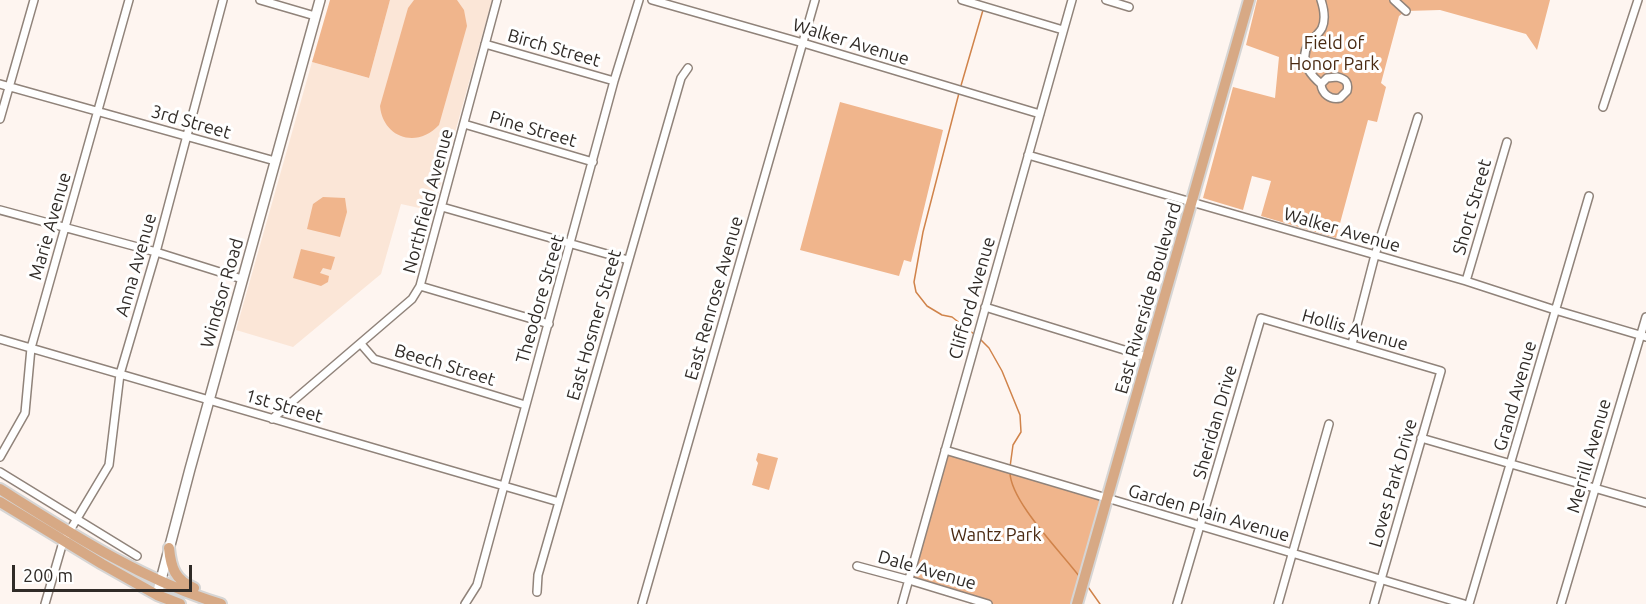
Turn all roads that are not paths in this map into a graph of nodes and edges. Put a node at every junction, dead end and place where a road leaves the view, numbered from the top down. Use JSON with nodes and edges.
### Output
{"nodes":[{"id":1,"x":34,"y":0,"type":"edge"},
{"id":2,"x":129,"y":0,"type":"edge"},
{"id":3,"x":224,"y":0,"type":"edge"},
{"id":4,"x":260,"y":0,"type":"edge"},
{"id":5,"x":320,"y":0,"type":"edge"},
{"id":6,"x":497,"y":0,"type":"edge"},
{"id":7,"x":639,"y":0,"type":"edge"},
{"id":8,"x":652,"y":0,"type":"edge"},
{"id":9,"x":815,"y":0,"type":"edge"},
{"id":10,"x":962,"y":0,"type":"edge"},
{"id":11,"x":1072,"y":0,"type":"edge"},
{"id":12,"x":1106,"y":0,"type":"edge"},
{"id":13,"x":1249,"y":0,"type":"edge"},
{"id":14,"x":1321,"y":0,"type":"edge"},
{"id":15,"x":1394,"y":0,"type":"edge"},
{"id":16,"x":1638,"y":0,"type":"edge"},
{"id":17,"x":1129,"y":7,"type":"dead end"},
{"id":18,"x":1406,"y":11,"type":"dead end"},
{"id":19,"x":315,"y":16,"type":"junction"},
{"id":20,"x":1063,"y":30,"type":"junction"},
{"id":21,"x":803,"y":43,"type":"junction"},
{"id":22,"x":485,"y":44,"type":"junction"},
{"id":23,"x":688,"y":68,"type":"dead end"},
{"id":24,"x":614,"y":81,"type":"junction"},
{"id":25,"x":0,"y":84,"type":"edge"},
{"id":26,"x":1320,"y":84,"type":"dead end"},
{"id":27,"x":10,"y":87,"type":"junction"},
{"id":28,"x":1603,"y":107,"type":"dead end"},
{"id":29,"x":98,"y":111,"type":"junction"},
{"id":30,"x":1040,"y":114,"type":"junction"},
{"id":31,"x":1418,"y":117,"type":"dead end"},
{"id":32,"x":0,"y":119,"type":"edge"},
{"id":33,"x":464,"y":124,"type":"junction"},
{"id":34,"x":186,"y":136,"type":"junction"},
{"id":35,"x":1507,"y":142,"type":"dead end"},
{"id":36,"x":1028,"y":155,"type":"junction"},
{"id":37,"x":275,"y":162,"type":"junction"},
{"id":38,"x":593,"y":162,"type":"junction"},
{"id":39,"x":1589,"y":196,"type":"dead end"},
{"id":40,"x":1193,"y":202,"type":"junction"},
{"id":41,"x":442,"y":207,"type":"junction"},
{"id":42,"x":0,"y":210,"type":"edge"},
{"id":43,"x":65,"y":228,"type":"junction"},
{"id":44,"x":571,"y":243,"type":"junction"},
{"id":45,"x":156,"y":252,"type":"junction"},
{"id":46,"x":1375,"y":255,"type":"junction"},
{"id":47,"x":628,"y":260,"type":"junction"},
{"id":48,"x":242,"y":279,"type":"junction"},
{"id":49,"x":1466,"y":281,"type":"junction"},
{"id":50,"x":420,"y":286,"type":"junction"},
{"id":51,"x":985,"y":307,"type":"junction"},
{"id":52,"x":1555,"y":310,"type":"junction"},
{"id":53,"x":1646,"y":317,"type":"edge"},
{"id":54,"x":1261,"y":318,"type":"joint"},
{"id":55,"x":549,"y":324,"type":"junction"},
{"id":56,"x":1643,"y":336,"type":"edge"},
{"id":57,"x":0,"y":339,"type":"edge"},
{"id":58,"x":361,"y":344,"type":"junction"},
{"id":59,"x":1352,"y":344,"type":"junction"},
{"id":60,"x":31,"y":348,"type":"junction"},
{"id":61,"x":1147,"y":357,"type":"junction"},
{"id":62,"x":1441,"y":370,"type":"joint"},
{"id":63,"x":120,"y":374,"type":"junction"},
{"id":64,"x":209,"y":400,"type":"junction"},
{"id":65,"x":525,"y":405,"type":"junction"},
{"id":66,"x":272,"y":418,"type":"junction"},
{"id":67,"x":1329,"y":424,"type":"dead end"},
{"id":68,"x":1421,"y":438,"type":"junction"},
{"id":69,"x":945,"y":450,"type":"junction"},
{"id":70,"x":0,"y":457,"type":"edge"},
{"id":71,"x":1511,"y":464,"type":"junction"},
{"id":72,"x":0,"y":472,"type":"edge"},
{"id":73,"x":505,"y":486,"type":"junction"},
{"id":74,"x":0,"y":489,"type":"edge"},
{"id":75,"x":1595,"y":489,"type":"junction"},
{"id":76,"x":1108,"y":499,"type":"junction"},
{"id":77,"x":0,"y":502,"type":"edge"},
{"id":78,"x":559,"y":502,"type":"junction"},
{"id":79,"x":1646,"y":503,"type":"edge"},
{"id":80,"x":76,"y":518,"type":"junction"},
{"id":81,"x":1200,"y":526,"type":"junction"},
{"id":82,"x":66,"y":537,"type":"junction"},
{"id":83,"x":169,"y":548,"type":"junction"},
{"id":84,"x":1293,"y":553,"type":"junction"},
{"id":85,"x":137,"y":556,"type":"dead end"},
{"id":86,"x":857,"y":566,"type":"dead end"},
{"id":87,"x":909,"y":579,"type":"junction"},
{"id":88,"x":1381,"y":581,"type":"junction"},
{"id":89,"x":162,"y":582,"type":"junction"},
{"id":90,"x":537,"y":592,"type":"dead end"},
{"id":91,"x":155,"y":599,"type":"edge"},
{"id":92,"x":216,"y":602,"type":"edge"},
{"id":93,"x":45,"y":604,"type":"edge"},
{"id":94,"x":180,"y":604,"type":"edge"},
{"id":95,"x":465,"y":604,"type":"edge"},
{"id":96,"x":642,"y":604,"type":"edge"},
{"id":97,"x":902,"y":604,"type":"edge"},
{"id":98,"x":988,"y":604,"type":"edge"},
{"id":99,"x":1077,"y":604,"type":"edge"},
{"id":100,"x":1177,"y":604,"type":"edge"},
{"id":101,"x":1278,"y":604,"type":"edge"},
{"id":102,"x":1374,"y":604,"type":"edge"},
{"id":103,"x":1464,"y":604,"type":"edge"},
{"id":104,"x":1469,"y":604,"type":"edge"},
{"id":105,"x":1561,"y":604,"type":"edge"}],
"edges":[{"from":1,"to":27,"type":"street"},
{"from":2,"to":29,"type":"street","name":"Marie Avenue"},
{"from":3,"to":34,"type":"street","name":"Anna Avenue"},
{"from":4,"to":19,"type":"street"},
{"from":5,"to":19,"type":"street","name":"Windsor Road"},
{"from":6,"to":22,"type":"street","name":"Northfield Avenue"},
{"from":7,"to":24,"type":"street","name":"Theodore Street"},
{"from":8,"to":21,"type":"street","name":"Walker Avenue"},
{"from":9,"to":21,"type":"street","name":"East Renrose Avenue"},
{"from":10,"to":20,"type":"street"},
{"from":11,"to":20,"type":"street","name":"Clifford Avenue"},
{"from":12,"to":17,"type":"street"},
{"from":13,"to":40,"type":"main road","name":"East Riverside Boulevard"},
{"from":14,"to":26,"type":"street"},
{"from":15,"to":18,"type":"street"},
{"from":16,"to":28,"type":"street"},
{"from":19,"to":37,"type":"street","name":"Windsor Road"},
{"from":20,"to":30,"type":"street","name":"Clifford Avenue"},
{"from":21,"to":30,"type":"street","name":"Walker Avenue"},
{"from":21,"to":96,"type":"street","name":"East Renrose Avenue"},
{"from":22,"to":24,"type":"street","name":"Birch Street"},
{"from":22,"to":33,"type":"street","name":"Northfield Avenue"},
{"from":23,"to":47,"type":"street","name":"East Hosmer Street"},
{"from":24,"to":38,"type":"street","name":"Theodore Street"},
{"from":25,"to":27,"type":"street","name":"3rd Street"},
{"from":27,"to":29,"type":"street","name":"3rd Street"},
{"from":27,"to":32,"type":"street"},
{"from":29,"to":34,"type":"street","name":"3rd Street"},
{"from":29,"to":43,"type":"street","name":"Marie Avenue"},
{"from":30,"to":36,"type":"street","name":"Clifford Avenue"},
{"from":31,"to":46,"type":"street"},
{"from":33,"to":38,"type":"street","name":"Pine Street"},
{"from":33,"to":41,"type":"street","name":"Northfield Avenue"},
{"from":34,"to":37,"type":"street","name":"3rd Street"},
{"from":34,"to":45,"type":"street","name":"Anna Avenue"},
{"from":35,"to":49,"type":"street","name":"Short Street"},
{"from":36,"to":40,"type":"street","name":"Walker Avenue"},
{"from":36,"to":51,"type":"street","name":"Clifford Avenue"},
{"from":37,"to":48,"type":"street","name":"Windsor Road"},
{"from":38,"to":44,"type":"street","name":"Theodore Street"},
{"from":39,"to":52,"type":"street","name":"Grand Avenue"},
{"from":40,"to":46,"type":"street","name":"Walker Avenue"},
{"from":40,"to":61,"type":"main road","name":"East Riverside Boulevard"},
{"from":41,"to":44,"type":"street"},
{"from":41,"to":50,"type":"street","name":"Northfield Avenue"},
{"from":42,"to":43,"type":"street"},
{"from":43,"to":45,"type":"street"},
{"from":43,"to":60,"type":"street","name":"Marie Avenue"},
{"from":44,"to":47,"type":"street"},
{"from":44,"to":55,"type":"street","name":"Theodore Street"},
{"from":45,"to":48,"type":"street"},
{"from":45,"to":63,"type":"street","name":"Anna Avenue"},
{"from":46,"to":49,"type":"street","name":"Walker Avenue"},
{"from":46,"to":59,"type":"street"},
{"from":47,"to":78,"type":"street","name":"East Hosmer Street"},
{"from":48,"to":64,"type":"street","name":"Windsor Road"},
{"from":49,"to":52,"type":"street","name":"Walker Avenue"},
{"from":50,"to":55,"type":"street"},
{"from":50,"to":58,"type":"street","name":"Northfield Avenue"},
{"from":51,"to":61,"type":"street"},
{"from":51,"to":69,"type":"street","name":"Clifford Avenue"},
{"from":52,"to":56,"type":"street","name":"Walker Avenue"},
{"from":52,"to":71,"type":"street","name":"Grand Avenue"},
{"from":53,"to":56,"type":"street","name":"Merrill Avenue"},
{"from":54,"to":59,"type":"street","name":"Hollis Avenue"},
{"from":54,"to":81,"type":"street","name":"Sheridan Drive"},
{"from":55,"to":65,"type":"street","name":"Theodore Street"},
{"from":56,"to":75,"type":"street","name":"Merrill Avenue"},
{"from":57,"to":60,"type":"street","name":"1st Street"},
{"from":58,"to":65,"type":"street","name":"Beech Street"},
{"from":58,"to":66,"type":"street","name":"Northfield Avenue"},
{"from":59,"to":62,"type":"street","name":"Hollis Avenue"},
{"from":60,"to":63,"type":"street","name":"1st Street"},
{"from":60,"to":70,"type":"street","name":"Marie Avenue"},
{"from":61,"to":76,"type":"main road","name":"East Riverside Boulevard"},
{"from":62,"to":68,"type":"street","name":"Loves Park Drive"},
{"from":63,"to":64,"type":"street","name":"1st Street"},
{"from":63,"to":80,"type":"street","name":"Anna Avenue"},
{"from":64,"to":66,"type":"street","name":"1st Street"},
{"from":64,"to":83,"type":"street","name":"Windsor Road"},
{"from":65,"to":73,"type":"street","name":"Theodore Street"},
{"from":66,"to":73,"type":"street","name":"1st Street"},
{"from":67,"to":84,"type":"street"},
{"from":68,"to":71,"type":"street"},
{"from":68,"to":88,"type":"street","name":"Loves Park Drive"},
{"from":69,"to":76,"type":"street","name":"Garden Plain Avenue"},
{"from":69,"to":87,"type":"street","name":"Clifford Avenue"},
{"from":71,"to":75,"type":"street"},
{"from":71,"to":104,"type":"street","name":"Grand Avenue"},
{"from":72,"to":80,"type":"street"},
{"from":73,"to":78,"type":"street","name":"1st Street"},
{"from":73,"to":95,"type":"street","name":"Theodore Street"},
{"from":74,"to":82,"type":"main road"},
{"from":75,"to":79,"type":"street"},
{"from":75,"to":105,"type":"street","name":"Merrill Avenue"},
{"from":76,"to":81,"type":"street","name":"Garden Plain Avenue"},
{"from":76,"to":99,"type":"main road","name":"East Riverside Boulevard"},
{"from":77,"to":82,"type":"main road"},
{"from":78,"to":90,"type":"street","name":"East Hosmer Street"},
{"from":80,"to":82,"type":"street","name":"Anna Avenue"},
{"from":80,"to":85,"type":"street"},
{"from":81,"to":84,"type":"street","name":"Garden Plain Avenue"},
{"from":81,"to":100,"type":"street","name":"Sheridan Drive"},
{"from":82,"to":89,"type":"main road"},
{"from":82,"to":91,"type":"main road"},
{"from":82,"to":93,"type":"street","name":"Anna Avenue"},
{"from":83,"to":89,"type":"street","name":"Windsor Road"},
{"from":83,"to":92,"type":"main road"},
{"from":84,"to":88,"type":"street","name":"Garden Plain Avenue"},
{"from":84,"to":101,"type":"street"},
{"from":86,"to":87,"type":"street","name":"Dale Avenue"},
{"from":87,"to":97,"type":"street","name":"Clifford Avenue"},
{"from":87,"to":98,"type":"street","name":"Dale Avenue"},
{"from":88,"to":102,"type":"street","name":"Loves Park Drive"},
{"from":88,"to":103,"type":"street","name":"Garden Plain Avenue"},
{"from":89,"to":91,"type":"street","name":"Windsor Road"},
{"from":89,"to":92,"type":"main road"},
{"from":91,"to":94,"type":"main road"}]}
